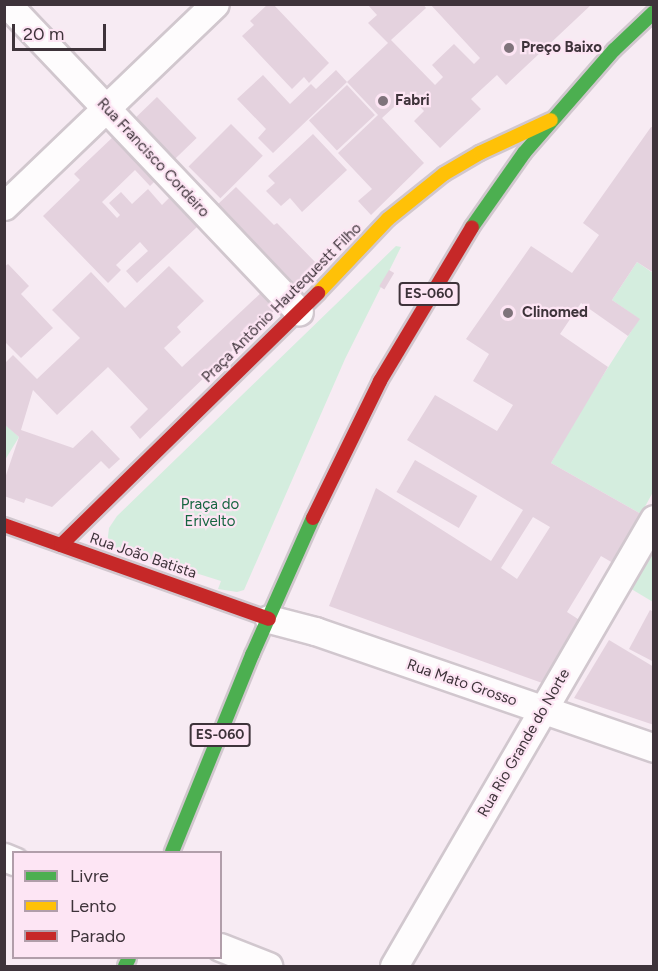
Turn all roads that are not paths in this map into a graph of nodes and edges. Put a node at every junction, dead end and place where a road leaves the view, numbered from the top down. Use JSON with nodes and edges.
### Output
{"nodes":[{"id":1,"x":7,"y":4,"type":"edge"},
{"id":2,"x":215,"y":4,"type":"edge"},
{"id":3,"x":654,"y":12,"type":"edge"},
{"id":4,"x":106,"y":109,"type":"junction"},
{"id":5,"x":551,"y":120,"type":"junction"},
{"id":6,"x":4,"y":206,"type":"edge"},
{"id":7,"x":299,"y":312,"type":"junction"},
{"id":8,"x":654,"y":519,"type":"edge"},
{"id":9,"x":4,"y":525,"type":"edge"},
{"id":10,"x":61,"y":544,"type":"junction"},
{"id":11,"x":269,"y":618,"type":"junction"},
{"id":12,"x":542,"y":711,"type":"junction"},
{"id":13,"x":654,"y":748,"type":"edge"},
{"id":14,"x":172,"y":851,"type":"edge"},
{"id":15,"x":222,"y":949,"type":"edge"},
{"id":16,"x":268,"y":966,"type":"edge"},
{"id":17,"x":394,"y":966,"type":"edge"}],
"edges":[{"from":1,"to":4,"type":"street","name":"Rua Francisco Cordeiro"},
{"from":2,"to":4,"type":"street"},
{"from":3,"to":5,"type":"main road","number":"ES-060"},
{"from":4,"to":6,"type":"street"},
{"from":4,"to":7,"type":"street","name":"Rua Francisco Cordeiro"},
{"from":5,"to":7,"type":"main road","name":"Praça Antônio Hautequestt Filho"},
{"from":5,"to":11,"type":"main road","number":"ES-060"},
{"from":7,"to":10,"type":"main road","name":"Praça Antônio Hautequestt Filho"},
{"from":8,"to":12,"type":"street","name":"Rua Rio Grande do Norte"},
{"from":9,"to":10,"type":"main road","name":"Rua João Batista"},
{"from":10,"to":11,"type":"main road","name":"Rua João Batista"},
{"from":11,"to":12,"type":"street","name":"Rua Mato Grosso"},
{"from":11,"to":14,"type":"main road","number":"ES-060"},
{"from":12,"to":13,"type":"street","name":"Rua Mato Grosso"},
{"from":12,"to":17,"type":"street","name":"Rua Rio Grande do Norte"},
{"from":15,"to":16,"type":"street"}]}
